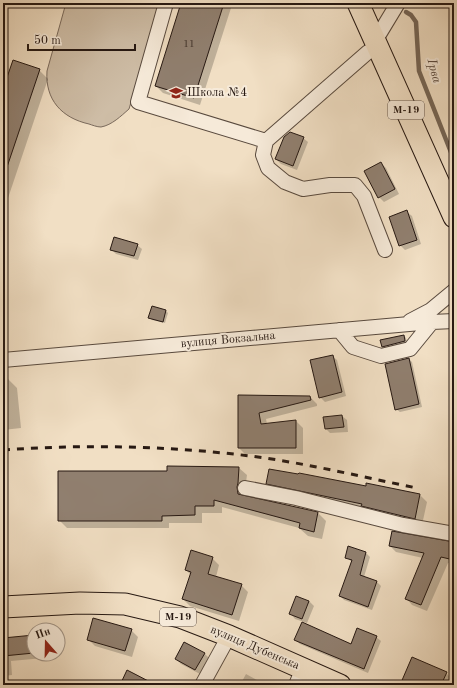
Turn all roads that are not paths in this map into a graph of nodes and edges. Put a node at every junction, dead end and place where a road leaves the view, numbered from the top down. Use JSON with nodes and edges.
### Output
{"nodes":[{"id":1,"x":166,"y":3,"type":"edge"},
{"id":2,"x":358,"y":3,"type":"edge"},
{"id":3,"x":398,"y":3,"type":"edge"},
{"id":4,"x":376,"y":45,"type":"junction"},
{"id":5,"x":266,"y":140,"type":"junction"},
{"id":6,"x":454,"y":218,"type":"edge"},
{"id":7,"x":385,"y":250,"type":"dead end"},
{"id":8,"x":454,"y":291,"type":"edge"},
{"id":9,"x":454,"y":321,"type":"edge"},
{"id":10,"x":432,"y":322,"type":"junction"},
{"id":11,"x":404,"y":324,"type":"junction"},
{"id":12,"x":339,"y":330,"type":"junction"},
{"id":13,"x":3,"y":360,"type":"edge"},
{"id":14,"x":245,"y":488,"type":"dead end"},
{"id":15,"x":454,"y":534,"type":"edge"},
{"id":16,"x":3,"y":607,"type":"edge"},
{"id":17,"x":229,"y":636,"type":"junction"},
{"id":18,"x":300,"y":677,"type":"edge"},
{"id":19,"x":202,"y":685,"type":"edge"},
{"id":20,"x":340,"y":685,"type":"edge"}],
"edges":[{"from":1,"to":5,"type":"street"},
{"from":2,"to":4,"type":"highway","number":"М-19"},
{"from":3,"to":4,"type":"street"},
{"from":4,"to":5,"type":"street"},
{"from":4,"to":6,"type":"highway","number":"М-19"},
{"from":5,"to":7,"type":"street"},
{"from":8,"to":11,"type":"street"},
{"from":9,"to":10,"type":"street","name":"вулиця Вокзальна"},
{"from":10,"to":11,"type":"street","name":"вулиця Вокзальна"},
{"from":10,"to":12,"type":"street"},
{"from":11,"to":12,"type":"street","name":"вулиця Вокзальна"},
{"from":12,"to":13,"type":"street","name":"вулиця Вокзальна"},
{"from":14,"to":15,"type":"street"},
{"from":16,"to":17,"type":"highway","name":"вулиця Дубенська","number":"М-19"},
{"from":17,"to":18,"type":"highway","name":"вулиця Дубенська","number":"М-19"},
{"from":17,"to":19,"type":"street"},
{"from":18,"to":20,"type":"highway","name":"вулиця Дубенська","number":"М-19"}]}
